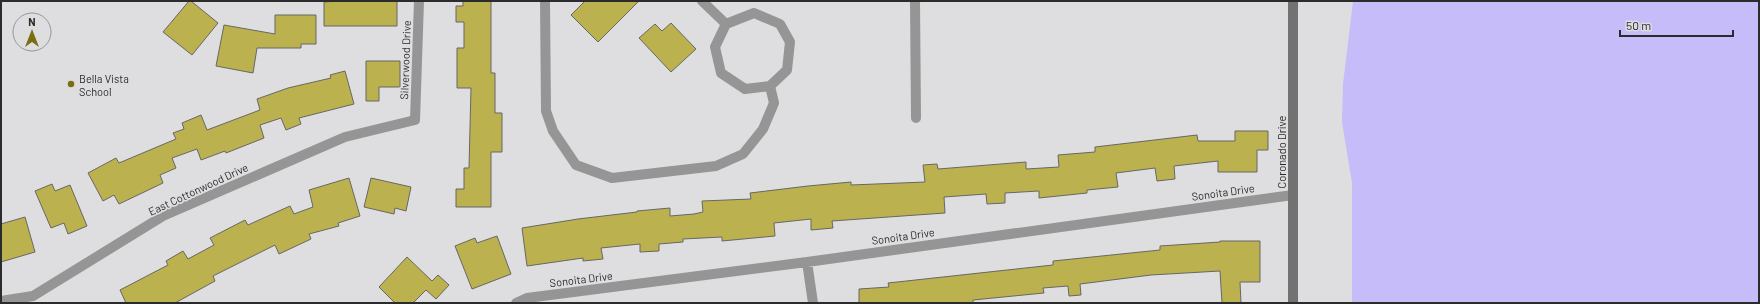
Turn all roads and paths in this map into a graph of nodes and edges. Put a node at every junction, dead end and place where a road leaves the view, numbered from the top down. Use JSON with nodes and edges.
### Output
{"nodes":[{"id":1,"x":420,"y":1,"type":"edge"},
{"id":2,"x":545,"y":1,"type":"edge"},
{"id":3,"x":702,"y":1,"type":"edge"},
{"id":4,"x":915,"y":1,"type":"edge"},
{"id":5,"x":1293,"y":1,"type":"edge"},
{"id":6,"x":726,"y":24,"type":"junction"},
{"id":7,"x":770,"y":86,"type":"junction"},
{"id":8,"x":916,"y":118,"type":"dead end"},
{"id":9,"x":415,"y":120,"type":"joint"},
{"id":10,"x":1293,"y":195,"type":"junction"},
{"id":11,"x":806,"y":262,"type":"junction"},
{"id":12,"x":1,"y":301,"type":"edge"},
{"id":13,"x":516,"y":303,"type":"edge"},
{"id":14,"x":813,"y":303,"type":"edge"},
{"id":15,"x":1293,"y":303,"type":"edge"}],
"edges":[{"from":1,"to":9,"type":"street","name":"Silverwood Drive"},
{"from":2,"to":7,"type":"street"},
{"from":3,"to":6,"type":"street"},
{"from":4,"to":8,"type":"street"},
{"from":5,"to":10,"type":"street","name":"Coronado Drive"},
{"from":6,"to":7,"type":"street"},
{"from":6,"to":7,"type":"street"},
{"from":9,"to":12,"type":"street","name":"East Cottonwood Drive"},
{"from":10,"to":11,"type":"street","name":"Sonoita Drive"},
{"from":10,"to":15,"type":"street","name":"Coronado Drive"},
{"from":11,"to":13,"type":"street","name":"Sonoita Drive"},
{"from":11,"to":14,"type":"street"}]}
